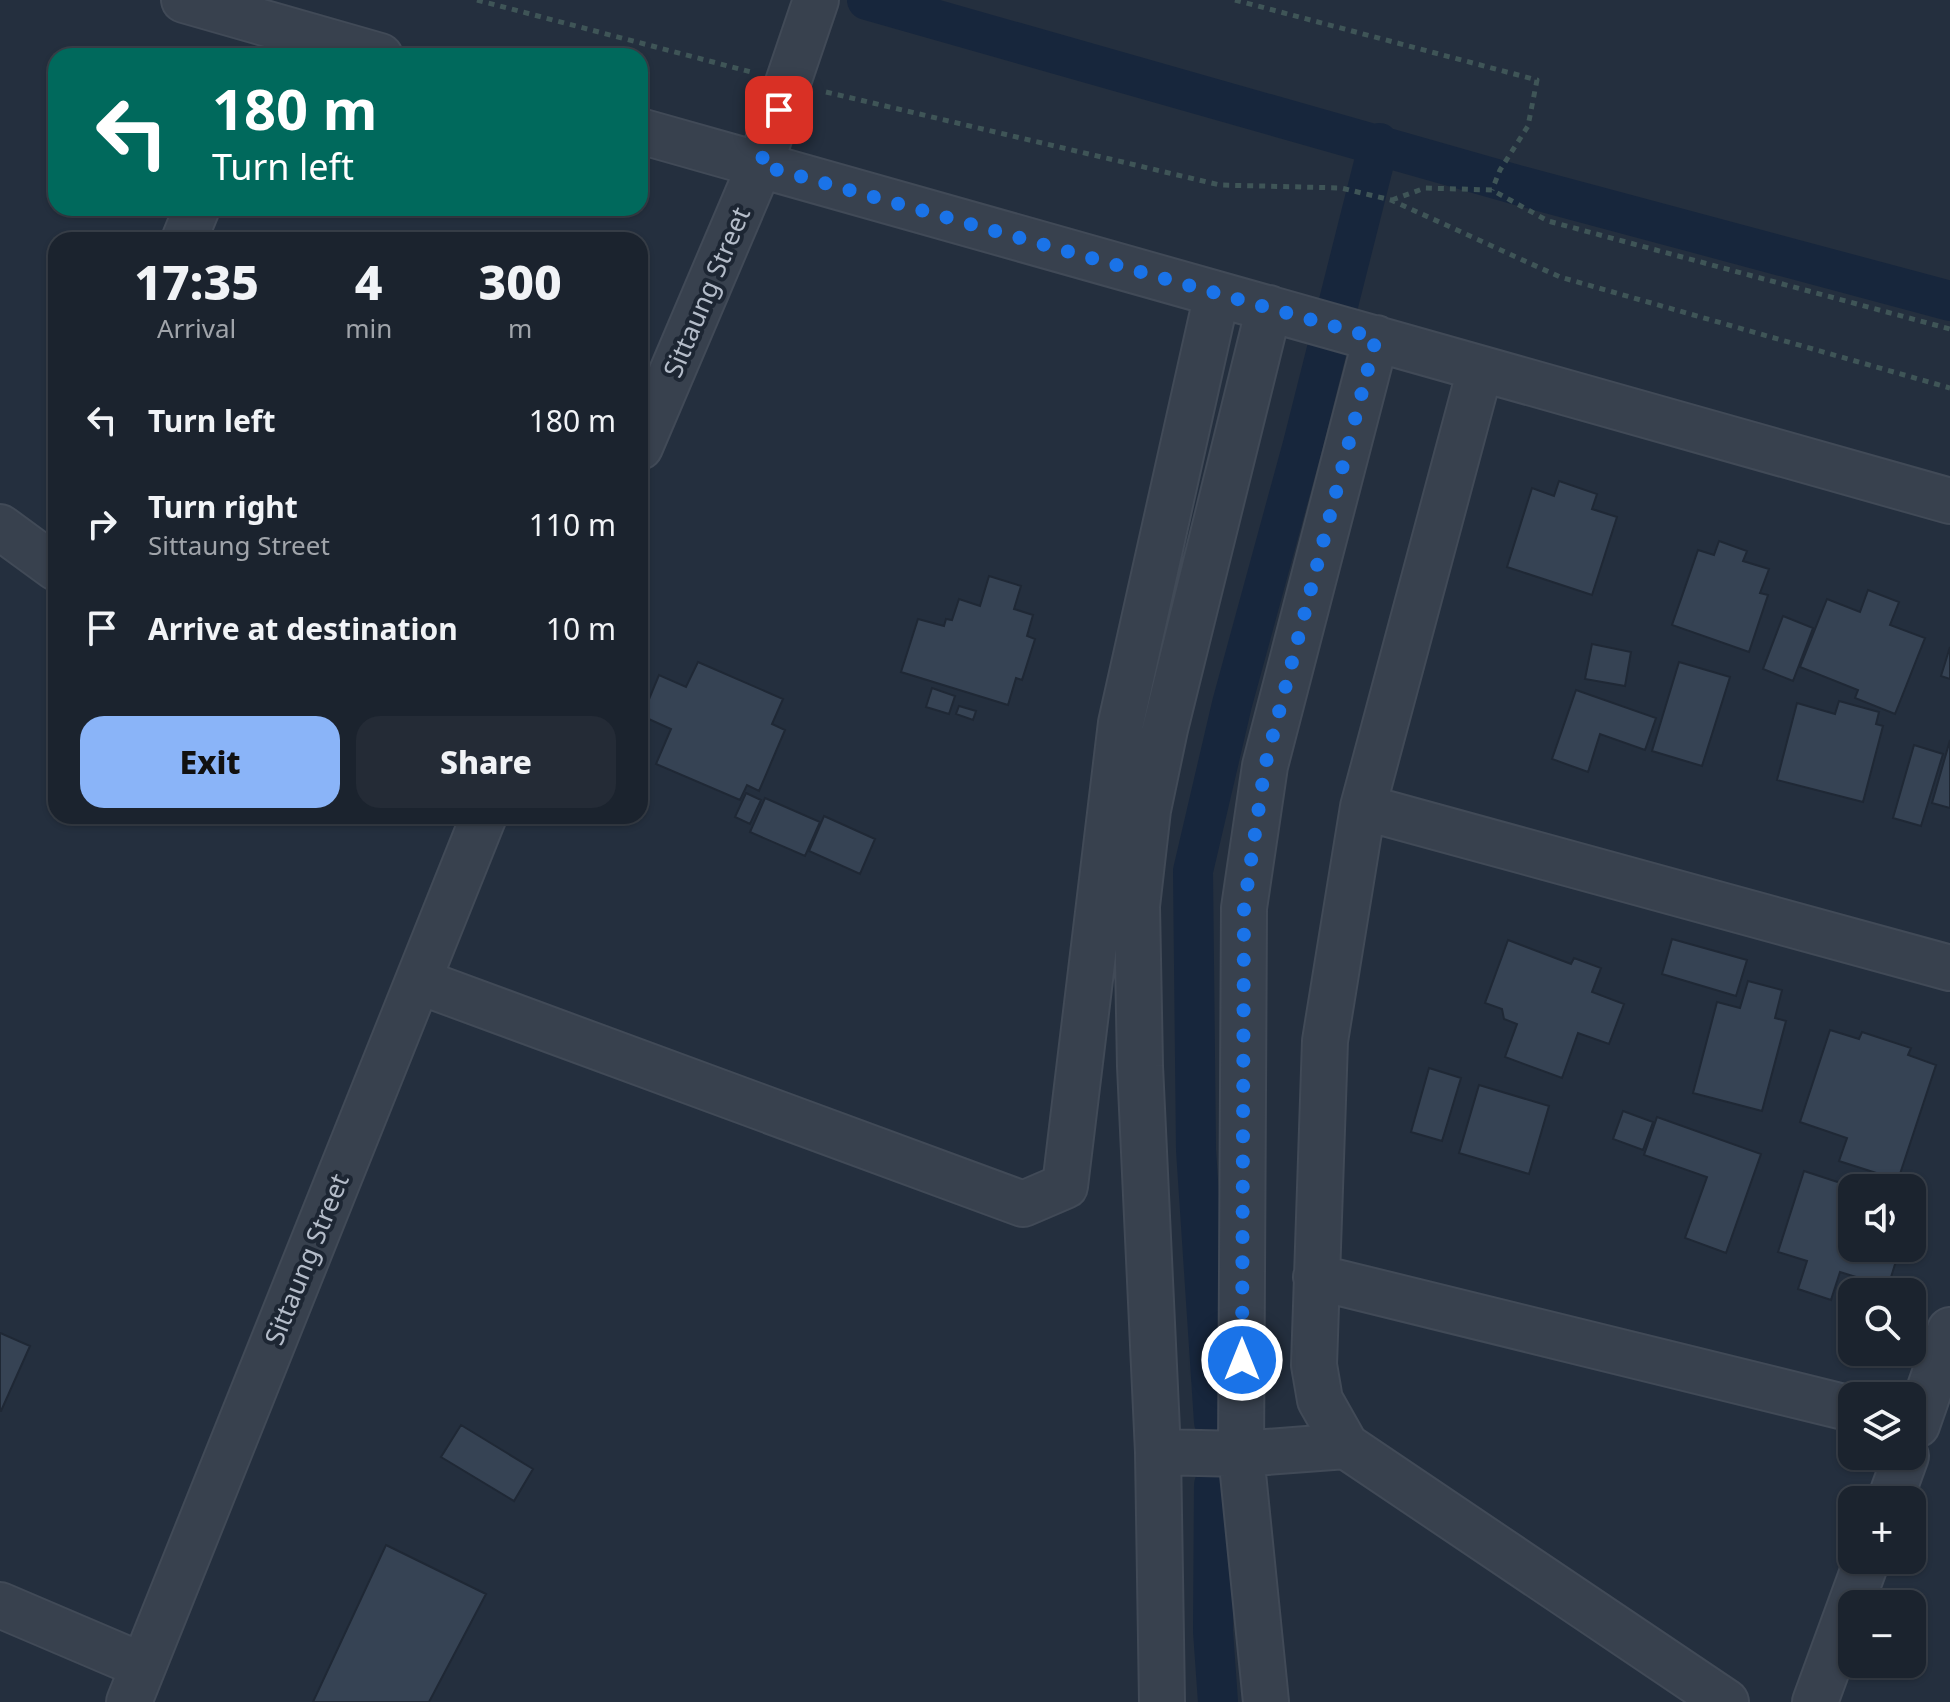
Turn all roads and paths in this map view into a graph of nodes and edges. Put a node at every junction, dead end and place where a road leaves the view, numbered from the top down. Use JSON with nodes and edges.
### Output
{"nodes":[{"id":1,"x":184,"y":0,"type":"edge"},
{"id":2,"x":477,"y":0,"type":"edge"},
{"id":3,"x":1235,"y":0,"type":"edge"},
{"id":4,"x":812,"y":14,"type":"edge"},
{"id":5,"x":268,"y":41,"type":"edge"},
{"id":6,"x":320,"y":48,"type":"edge"},
{"id":7,"x":789,"y":82,"type":"junction"},
{"id":8,"x":648,"y":133,"type":"edge"},
{"id":9,"x":760,"y":165,"type":"junction"},
{"id":10,"x":1492,"y":190,"type":"junction"},
{"id":11,"x":1391,"y":200,"type":"junction"},
{"id":12,"x":1217,"y":294,"type":"junction"},
{"id":13,"x":1286,"y":313,"type":"junction"},
{"id":14,"x":1950,"y":329,"type":"edge"},
{"id":15,"x":1365,"y":335,"type":"junction"},
{"id":16,"x":1480,"y":370,"type":"junction"},
{"id":17,"x":1950,"y":388,"type":"edge"},
{"id":18,"x":648,"y":428,"type":"edge"},
{"id":19,"x":1950,"y":501,"type":"edge"},
{"id":20,"x":0,"y":527,"type":"edge"},
{"id":21,"x":48,"y":554,"type":"edge"},
{"id":22,"x":1363,"y":807,"type":"junction"},
{"id":23,"x":481,"y":824,"type":"edge"},
{"id":24,"x":1950,"y":968,"type":"edge"},
{"id":25,"x":418,"y":981,"type":"junction"},
{"id":26,"x":1316,"y":1277,"type":"junction"},
{"id":27,"x":1950,"y":1330,"type":"edge"},
{"id":28,"x":1926,"y":1397,"type":"edge"},
{"id":29,"x":1838,"y":1406,"type":"edge"},
{"id":30,"x":1346,"y":1446,"type":"junction"},
{"id":31,"x":1158,"y":1452,"type":"junction"},
{"id":32,"x":1241,"y":1454,"type":"junction"},
{"id":33,"x":1862,"y":1574,"type":"edge"},
{"id":34,"x":0,"y":1605,"type":"edge"},
{"id":35,"x":136,"y":1684,"type":"edge"},
{"id":36,"x":1162,"y":1702,"type":"edge"},
{"id":37,"x":1266,"y":1702,"type":"edge"},
{"id":38,"x":1726,"y":1702,"type":"edge"},
{"id":39,"x":1815,"y":1702,"type":"edge"}],
"edges":[{"from":1,"to":5,"type":"street"},
{"from":2,"to":7,"type":"path"},
{"from":3,"to":10,"type":"path"},
{"from":4,"to":7,"type":"street","name":"Sittaung Street"},
{"from":5,"to":6,"type":"street"},
{"from":7,"to":9,"type":"street","name":"Sittaung Street"},
{"from":7,"to":11,"type":"path"},
{"from":8,"to":9,"type":"street"},
{"from":9,"to":12,"type":"street"},
{"from":9,"to":18,"type":"street","name":"Sittaung Street"},
{"from":10,"to":11,"type":"path"},
{"from":10,"to":14,"type":"path"},
{"from":11,"to":17,"type":"path"},
{"from":12,"to":13,"type":"street"},
{"from":12,"to":25,"type":"street"},
{"from":13,"to":15,"type":"street"},
{"from":13,"to":31,"type":"street"},
{"from":15,"to":16,"type":"street"},
{"from":15,"to":32,"type":"street"},
{"from":16,"to":19,"type":"street"},
{"from":16,"to":22,"type":"street"},
{"from":20,"to":21,"type":"street"},
{"from":22,"to":24,"type":"street"},
{"from":22,"to":26,"type":"street"},
{"from":23,"to":25,"type":"street","name":"Sittaung Street"},
{"from":25,"to":35,"type":"street","name":"Sittaung Street"},
{"from":26,"to":29,"type":"street"},
{"from":26,"to":30,"type":"street"},
{"from":27,"to":28,"type":"street"},
{"from":30,"to":32,"type":"street"},
{"from":30,"to":38,"type":"street"},
{"from":31,"to":32,"type":"street"},
{"from":31,"to":36,"type":"street"},
{"from":32,"to":37,"type":"street"},
{"from":33,"to":39,"type":"street"},
{"from":34,"to":35,"type":"street"}]}
